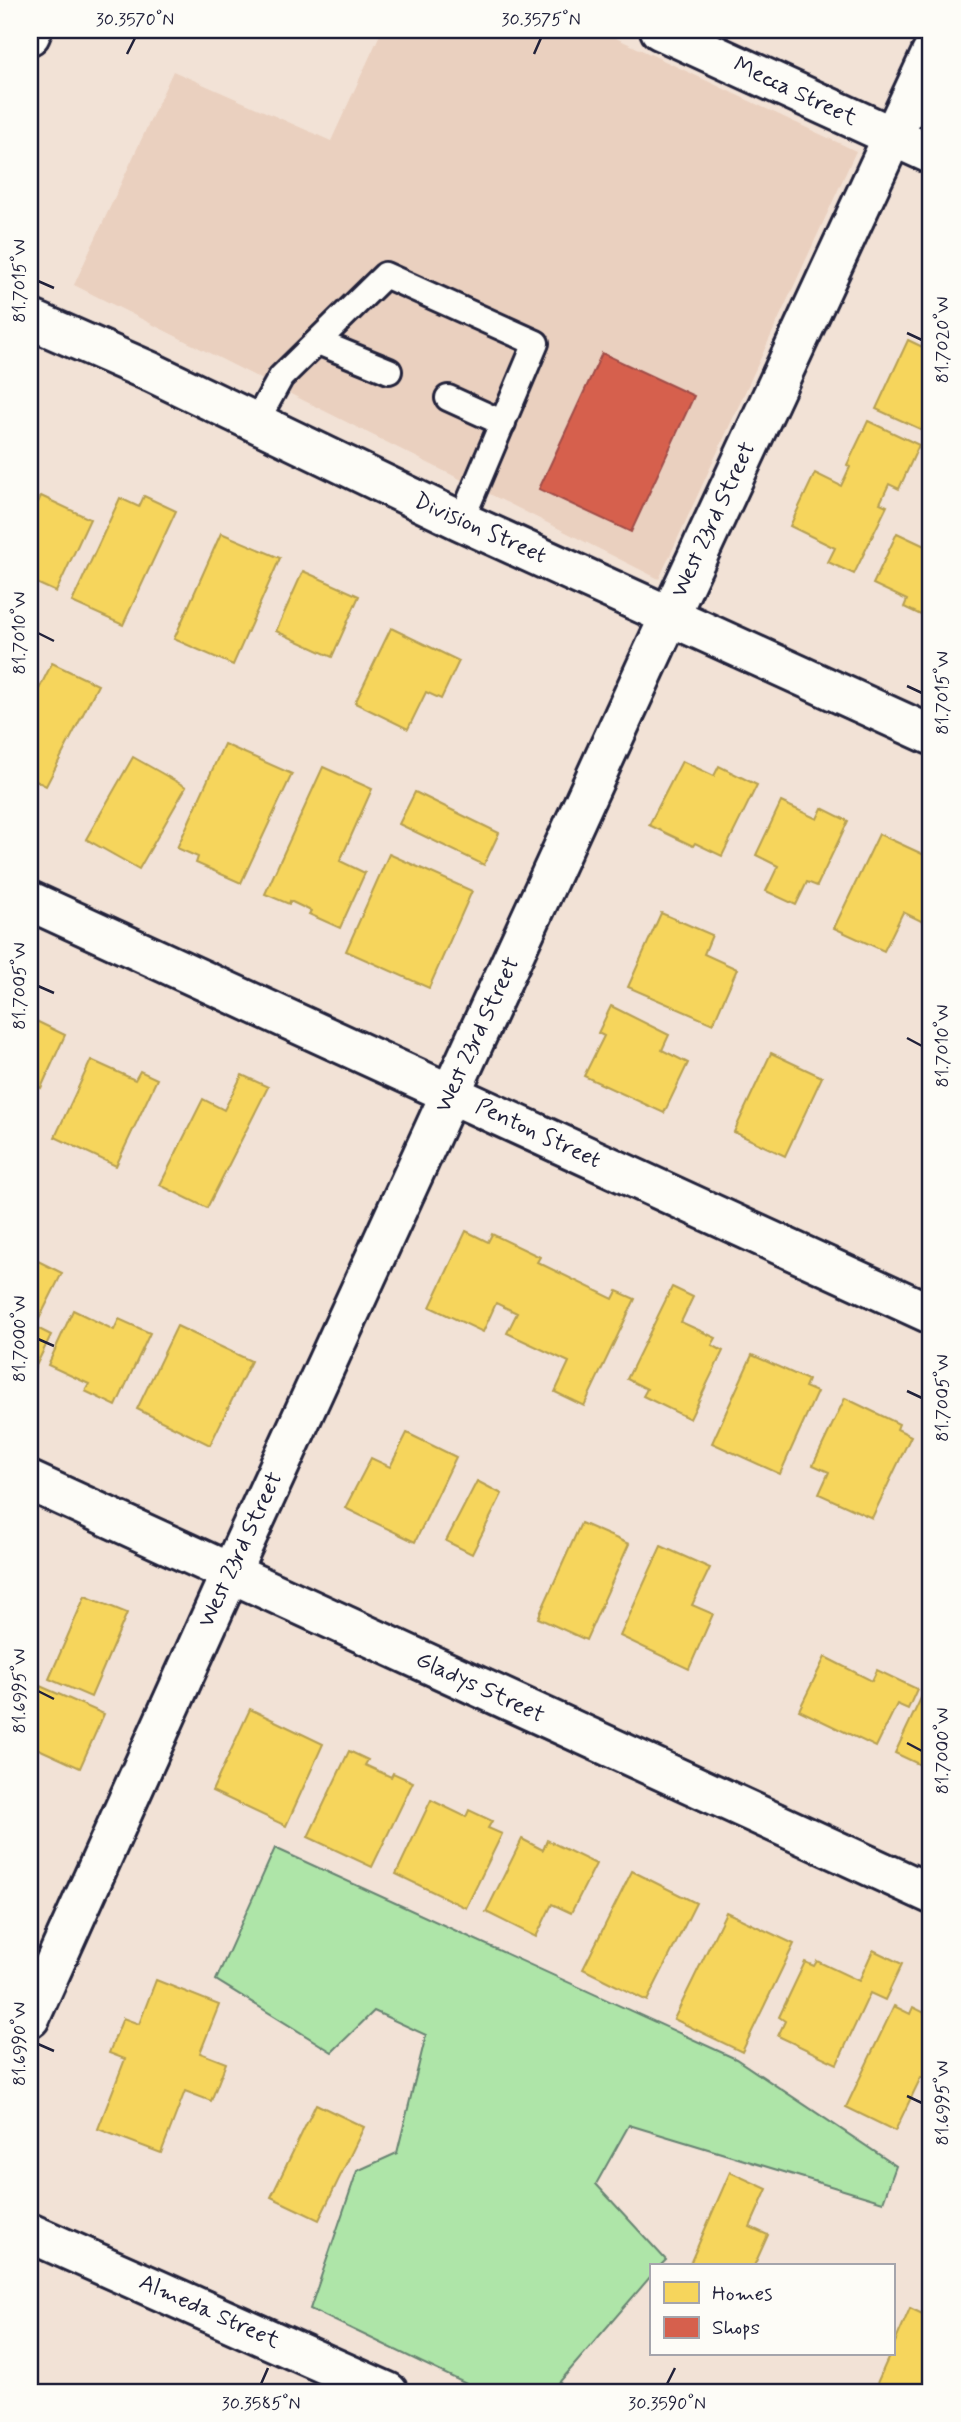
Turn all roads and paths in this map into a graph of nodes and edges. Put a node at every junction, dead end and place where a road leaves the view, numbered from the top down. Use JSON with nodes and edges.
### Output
{"nodes":[{"id":1,"x":32,"y":30,"type":"edge"},
{"id":2,"x":660,"y":30,"type":"edge"},
{"id":3,"x":30,"y":35,"type":"edge"},
{"id":4,"x":931,"y":54,"type":"edge"},
{"id":5,"x":893,"y":136,"type":"junction"},
{"id":6,"x":931,"y":154,"type":"edge"},
{"id":7,"x":30,"y":319,"type":"edge"},
{"id":8,"x":318,"y":342,"type":"junction"},
{"id":9,"x":389,"y":371,"type":"dead end"},
{"id":10,"x":448,"y":398,"type":"dead end"},
{"id":11,"x":256,"y":422,"type":"junction"},
{"id":12,"x":503,"y":423,"type":"junction"},
{"id":13,"x":461,"y":522,"type":"junction"},
{"id":14,"x":670,"y":615,"type":"junction"},
{"id":15,"x":931,"y":735,"type":"edge"},
{"id":16,"x":30,"y":901,"type":"edge"},
{"id":17,"x":452,"y":1094,"type":"junction"},
{"id":18,"x":931,"y":1314,"type":"edge"},
{"id":19,"x":30,"y":1481,"type":"edge"},
{"id":20,"x":230,"y":1574,"type":"junction"},
{"id":21,"x":931,"y":1894,"type":"edge"},
{"id":22,"x":30,"y":2018,"type":"edge"},
{"id":23,"x":30,"y":2233,"type":"edge"},
{"id":24,"x":388,"y":2392,"type":"edge"}],
"edges":[{"from":1,"to":3,"type":"main road"},
{"from":2,"to":5,"type":"main road","name":"Mecca Street"},
{"from":4,"to":5,"type":"main road","name":"West 23rd Street"},
{"from":5,"to":6,"type":"main road","name":"Mecca Street"},
{"from":5,"to":14,"type":"main road","name":"West 23rd Street"},
{"from":7,"to":11,"type":"main road","name":"Division Street"},
{"from":8,"to":9,"type":"lane"},
{"from":8,"to":11,"type":"lane"},
{"from":8,"to":12,"type":"lane"},
{"from":10,"to":12,"type":"lane"},
{"from":11,"to":13,"type":"main road","name":"Division Street"},
{"from":12,"to":13,"type":"lane"},
{"from":13,"to":14,"type":"main road","name":"Division Street"},
{"from":14,"to":15,"type":"main road","name":"Division Street"},
{"from":14,"to":17,"type":"main road","name":"West 23rd Street"},
{"from":16,"to":17,"type":"main road","name":"Penton Street"},
{"from":17,"to":18,"type":"main road","name":"Penton Street"},
{"from":17,"to":20,"type":"main road","name":"West 23rd Street"},
{"from":19,"to":20,"type":"main road","name":"Gladys Street"},
{"from":20,"to":21,"type":"main road","name":"Gladys Street"},
{"from":20,"to":22,"type":"main road","name":"West 23rd Street"},
{"from":23,"to":24,"type":"main road","name":"Almeda Street"}]}
